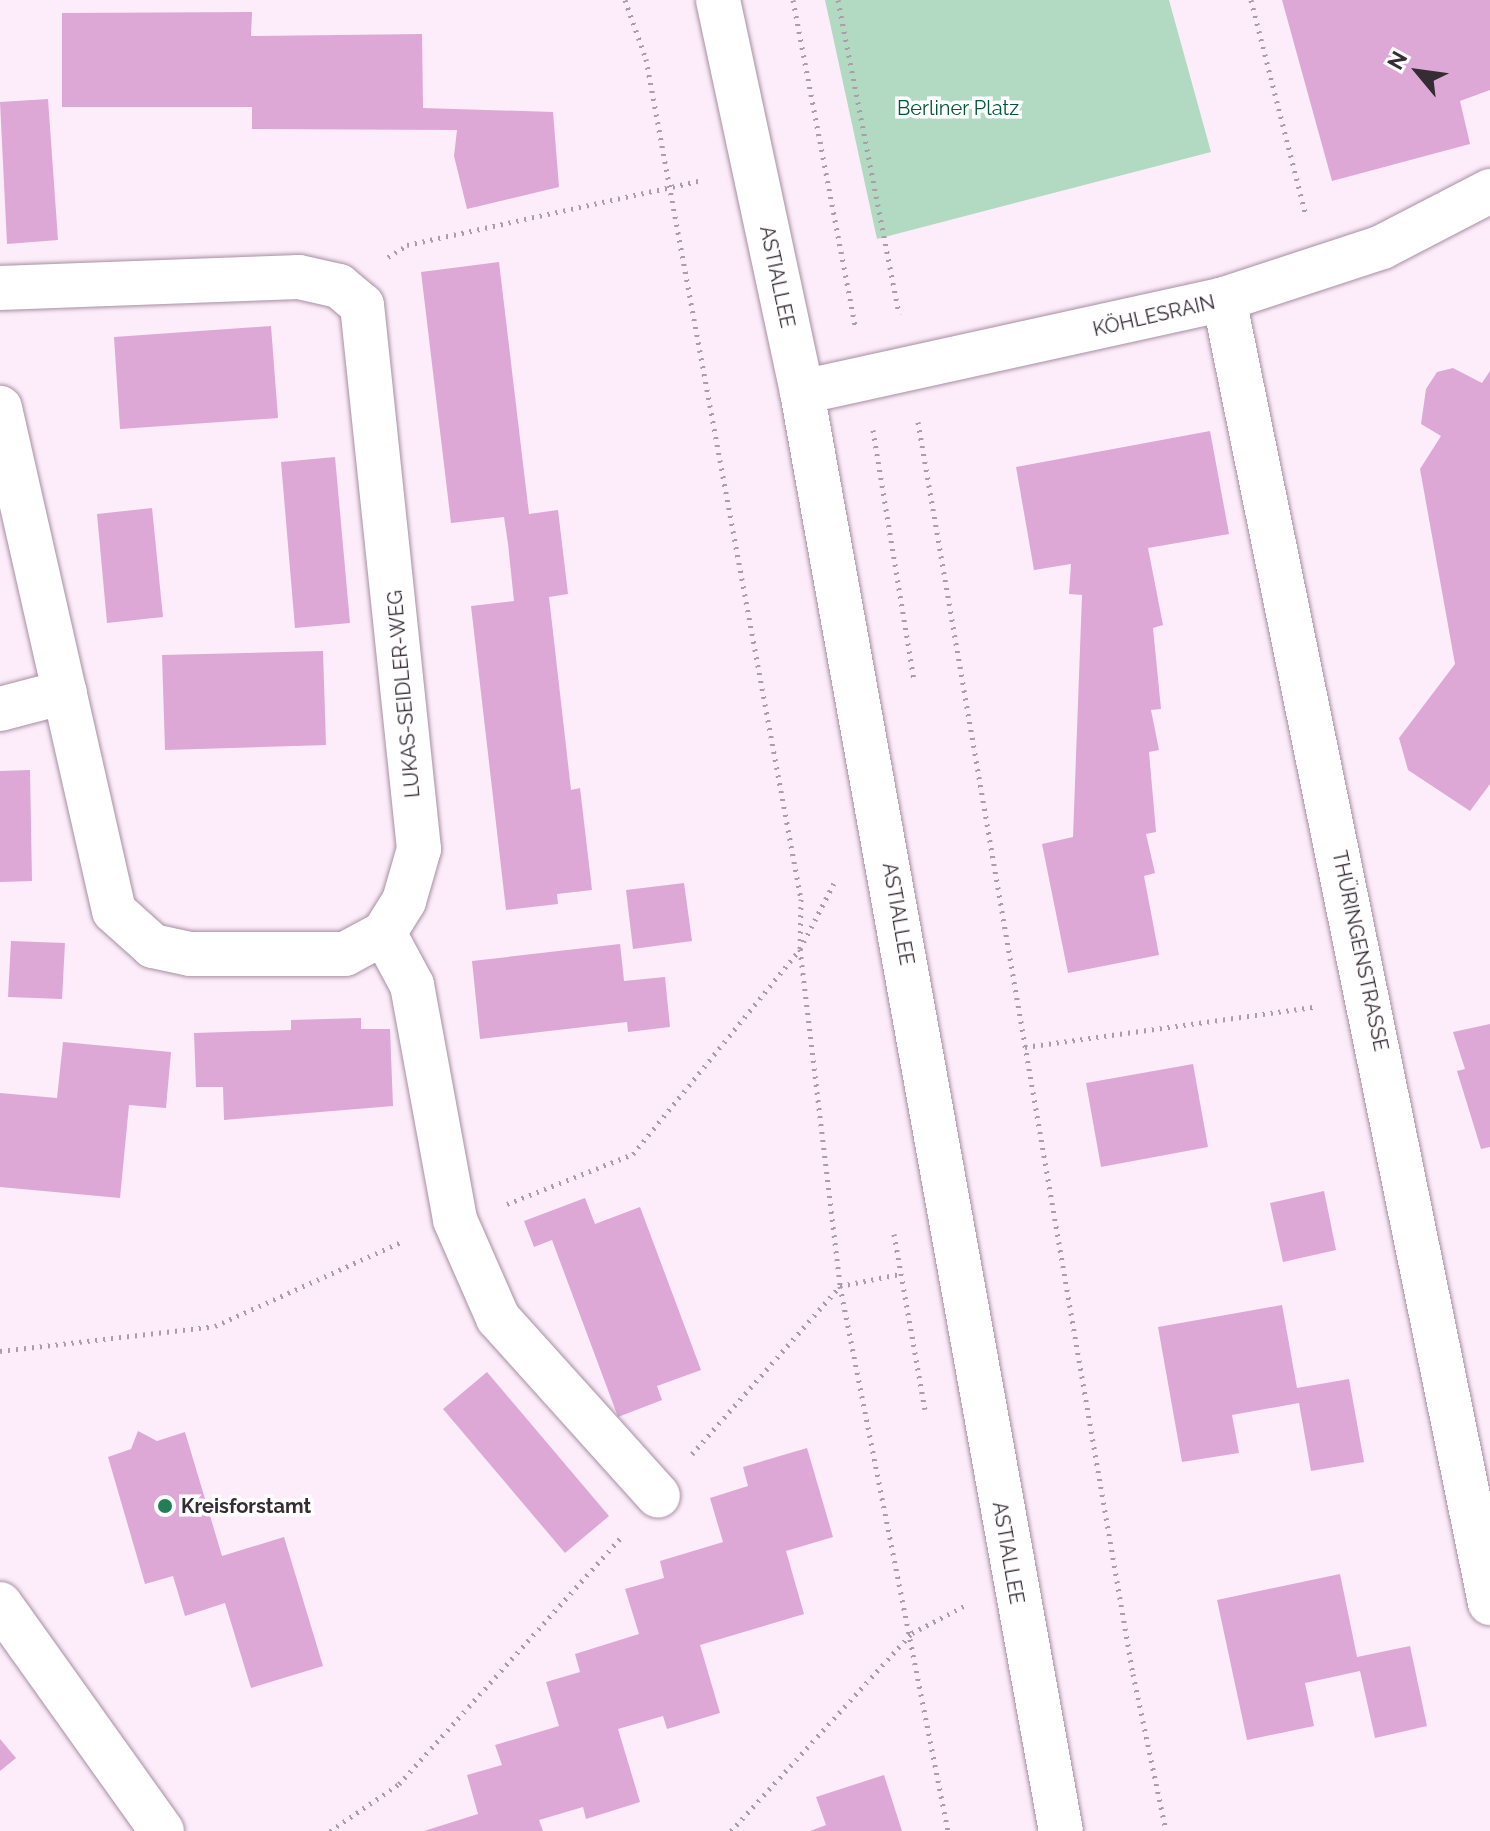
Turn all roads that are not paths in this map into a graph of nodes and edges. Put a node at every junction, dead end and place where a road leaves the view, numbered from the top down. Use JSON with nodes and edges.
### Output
{"nodes":[{"id":1,"x":718,"y":0,"type":"edge"},
{"id":2,"x":1490,"y":191,"type":"edge"},
{"id":3,"x":0,"y":288,"type":"edge"},
{"id":4,"x":1224,"y":299,"type":"junction"},
{"id":5,"x":802,"y":392,"type":"junction"},
{"id":6,"x":0,"y":408,"type":"edge"},
{"id":7,"x":65,"y":692,"type":"junction"},
{"id":8,"x":0,"y":709,"type":"edge"},
{"id":9,"x":384,"y":933,"type":"junction"},
{"id":10,"x":658,"y":1496,"type":"road end"},
{"id":11,"x":1490,"y":1603,"type":"edge"},
{"id":12,"x":0,"y":1604,"type":"edge"},
{"id":13,"x":162,"y":1831,"type":"edge"},
{"id":14,"x":1061,"y":1831,"type":"edge"}],
"edges":[{"from":1,"to":5,"type":"street","name":"ASTIALLEE"},
{"from":2,"to":4,"type":"street","name":"KÖHLESRAIN"},
{"from":3,"to":9,"type":"street","name":"LUKAS-SEIDLER-WEG"},
{"from":4,"to":5,"type":"street","name":"KÖHLESRAIN"},
{"from":4,"to":11,"type":"street","name":"THÜRINGENSTRASSE"},
{"from":5,"to":14,"type":"street","name":"ASTIALLEE"},
{"from":6,"to":7,"type":"street"},
{"from":7,"to":8,"type":"street"},
{"from":7,"to":9,"type":"street"},
{"from":9,"to":10,"type":"street"},
{"from":12,"to":13,"type":"street"}]}
